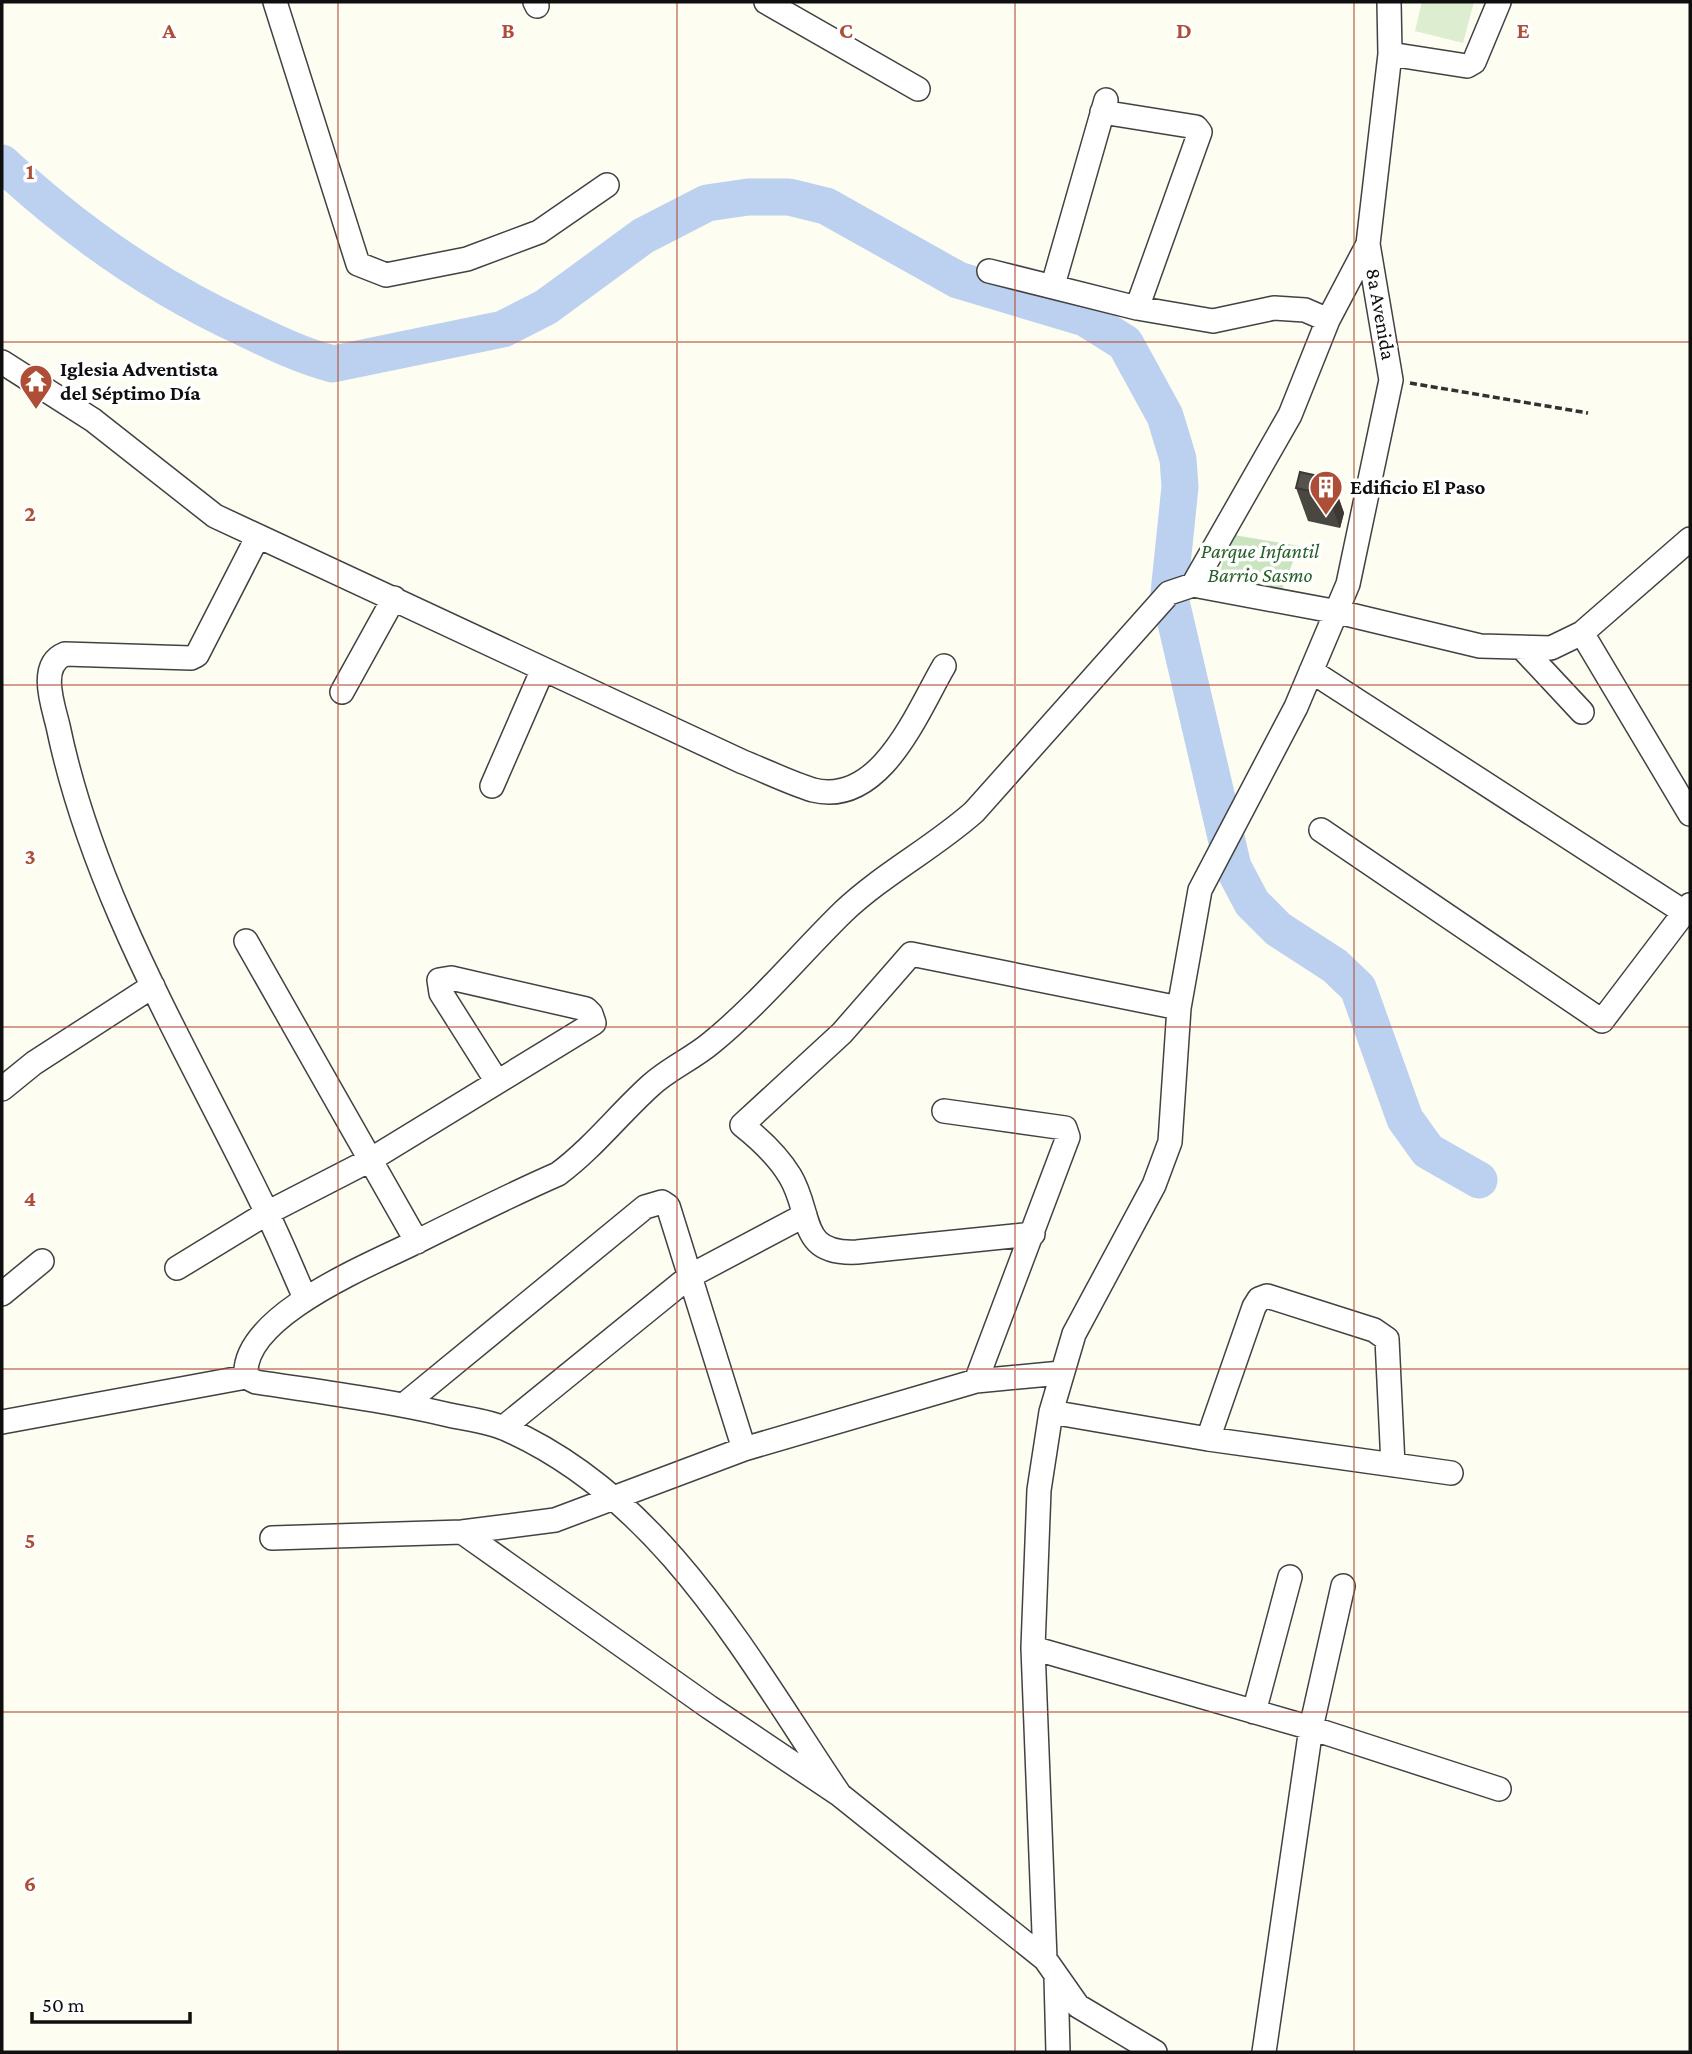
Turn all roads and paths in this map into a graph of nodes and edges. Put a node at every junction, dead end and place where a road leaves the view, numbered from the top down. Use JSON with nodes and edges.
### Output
{"nodes":[{"id":1,"x":275,"y":2,"type":"edge"},
{"id":2,"x":766,"y":2,"type":"edge"},
{"id":3,"x":1389,"y":2,"type":"edge"},
{"id":4,"x":1499,"y":2,"type":"edge"},
{"id":5,"x":1390,"y":54,"type":"junction"},
{"id":6,"x":918,"y":89,"type":"dead end"},
{"id":7,"x":607,"y":185,"type":"dead end"},
{"id":8,"x":1368,"y":244,"type":"junction"},
{"id":9,"x":989,"y":271,"type":"dead end"},
{"id":10,"x":1053,"y":285,"type":"junction"},
{"id":11,"x":1137,"y":308,"type":"junction"},
{"id":12,"x":1328,"y":320,"type":"junction"},
{"id":13,"x":2,"y":362,"type":"edge"},
{"id":14,"x":1391,"y":380,"type":"junction"},
{"id":15,"x":1587,"y":413,"type":"dead end"},
{"id":16,"x":258,"y":536,"type":"junction"},
{"id":17,"x":1690,"y":539,"type":"edge"},
{"id":18,"x":1193,"y":585,"type":"junction"},
{"id":19,"x":394,"y":598,"type":"junction"},
{"id":20,"x":1338,"y":612,"type":"junction"},
{"id":21,"x":1582,"y":633,"type":"junction"},
{"id":22,"x":1524,"y":650,"type":"junction"},
{"id":23,"x":944,"y":666,"type":"dead end"},
{"id":24,"x":543,"y":668,"type":"junction"},
{"id":25,"x":1311,"y":671,"type":"junction"},
{"id":26,"x":342,"y":692,"type":"dead end"},
{"id":27,"x":1582,"y":712,"type":"dead end"},
{"id":28,"x":492,"y":786,"type":"dead end"},
{"id":29,"x":1690,"y":814,"type":"edge"},
{"id":30,"x":1321,"y":830,"type":"dead end"},
{"id":31,"x":1687,"y":909,"type":"edge"},
{"id":32,"x":246,"y":941,"type":"dead end"},
{"id":33,"x":153,"y":986,"type":"junction"},
{"id":34,"x":1179,"y":1008,"type":"junction"},
{"id":35,"x":496,"y":1080,"type":"junction"},
{"id":36,"x":2,"y":1089,"type":"edge"},
{"id":37,"x":944,"y":1111,"type":"dead end"},
{"id":38,"x":370,"y":1160,"type":"junction"},
{"id":39,"x":267,"y":1213,"type":"junction"},
{"id":40,"x":805,"y":1215,"type":"junction"},
{"id":41,"x":1033,"y":1234,"type":"junction"},
{"id":42,"x":416,"y":1242,"type":"junction"},
{"id":43,"x":42,"y":1261,"type":"dead end"},
{"id":44,"x":177,"y":1269,"type":"dead end"},
{"id":45,"x":690,"y":1276,"type":"junction"},
{"id":46,"x":2,"y":1294,"type":"edge"},
{"id":47,"x":305,"y":1298,"type":"junction"},
{"id":48,"x":1061,"y":1373,"type":"junction"},
{"id":49,"x":246,"y":1377,"type":"junction"},
{"id":50,"x":976,"y":1381,"type":"junction"},
{"id":51,"x":405,"y":1404,"type":"junction"},
{"id":52,"x":1051,"y":1412,"type":"junction"},
{"id":53,"x":2,"y":1422,"type":"edge"},
{"id":54,"x":504,"y":1427,"type":"junction"},
{"id":55,"x":1208,"y":1439,"type":"junction"},
{"id":56,"x":744,"y":1449,"type":"junction"},
{"id":57,"x":1393,"y":1465,"type":"junction"},
{"id":58,"x":1451,"y":1473,"type":"dead end"},
{"id":59,"x":614,"y":1497,"type":"junction"},
{"id":60,"x":462,"y":1532,"type":"junction"},
{"id":61,"x":272,"y":1538,"type":"dead end"},
{"id":62,"x":1290,"y":1577,"type":"dead end"},
{"id":63,"x":1343,"y":1586,"type":"dead end"},
{"id":64,"x":1033,"y":1648,"type":"junction"},
{"id":65,"x":1254,"y":1712,"type":"junction"},
{"id":66,"x":1311,"y":1728,"type":"junction"},
{"id":67,"x":1499,"y":1788,"type":"dead end"},
{"id":68,"x":840,"y":1795,"type":"junction"},
{"id":69,"x":1050,"y":1968,"type":"junction"},
{"id":70,"x":1058,"y":2052,"type":"edge"},
{"id":71,"x":1155,"y":2052,"type":"edge"},
{"id":72,"x":1264,"y":2052,"type":"edge"}],
"edges":[{"from":1,"to":7,"type":"street"},
{"from":2,"to":6,"type":"street"},
{"from":3,"to":5,"type":"street","name":"8a Avenida"},
{"from":4,"to":5,"type":"street"},
{"from":5,"to":8,"type":"street","name":"8a Avenida"},
{"from":8,"to":12,"type":"street"},
{"from":8,"to":14,"type":"street","name":"8a Avenida"},
{"from":9,"to":10,"type":"street"},
{"from":10,"to":11,"type":"street"},
{"from":10,"to":11,"type":"street"},
{"from":11,"to":12,"type":"street"},
{"from":12,"to":18,"type":"street"},
{"from":13,"to":16,"type":"street"},
{"from":14,"to":15,"type":"path"},
{"from":14,"to":20,"type":"street","name":"8a Avenida"},
{"from":16,"to":19,"type":"street"},
{"from":16,"to":33,"type":"street"},
{"from":17,"to":21,"type":"street"},
{"from":18,"to":20,"type":"street"},
{"from":18,"to":42,"type":"street"},
{"from":19,"to":24,"type":"street"},
{"from":19,"to":26,"type":"street"},
{"from":20,"to":22,"type":"street"},
{"from":20,"to":25,"type":"street","name":"8a Avenida"},
{"from":21,"to":22,"type":"street"},
{"from":21,"to":29,"type":"street"},
{"from":22,"to":27,"type":"street"},
{"from":23,"to":24,"type":"street"},
{"from":24,"to":28,"type":"street"},
{"from":25,"to":31,"type":"street"},
{"from":25,"to":34,"type":"street","name":"8a Avenida"},
{"from":30,"to":31,"type":"street"},
{"from":32,"to":38,"type":"street"},
{"from":33,"to":36,"type":"street"},
{"from":33,"to":39,"type":"street"},
{"from":34,"to":40,"type":"street"},
{"from":34,"to":48,"type":"street","name":"8a Avenida"},
{"from":35,"to":35,"type":"street"},
{"from":35,"to":38,"type":"street"},
{"from":37,"to":41,"type":"street"},
{"from":38,"to":39,"type":"street"},
{"from":38,"to":42,"type":"street"},
{"from":39,"to":44,"type":"street"},
{"from":39,"to":47,"type":"street"},
{"from":40,"to":41,"type":"street"},
{"from":40,"to":45,"type":"street"},
{"from":41,"to":50,"type":"street"},
{"from":42,"to":47,"type":"street"},
{"from":43,"to":46,"type":"street"},
{"from":45,"to":51,"type":"street"},
{"from":45,"to":54,"type":"street"},
{"from":45,"to":56,"type":"street"},
{"from":47,"to":49,"type":"street"},
{"from":48,"to":50,"type":"street"},
{"from":48,"to":52,"type":"street","name":"8a Avenida"},
{"from":49,"to":51,"type":"street"},
{"from":49,"to":53,"type":"street"},
{"from":50,"to":56,"type":"street"},
{"from":51,"to":54,"type":"street"},
{"from":52,"to":55,"type":"street"},
{"from":52,"to":64,"type":"street","name":"8a Avenida"},
{"from":54,"to":59,"type":"street"},
{"from":55,"to":57,"type":"street"},
{"from":55,"to":57,"type":"street"},
{"from":56,"to":59,"type":"street"},
{"from":57,"to":58,"type":"street"},
{"from":59,"to":60,"type":"street"},
{"from":59,"to":68,"type":"street"},
{"from":60,"to":61,"type":"street"},
{"from":60,"to":68,"type":"street"},
{"from":62,"to":65,"type":"street"},
{"from":63,"to":66,"type":"street"},
{"from":64,"to":65,"type":"street"},
{"from":64,"to":69,"type":"street","name":"8a Avenida"},
{"from":65,"to":66,"type":"street"},
{"from":66,"to":67,"type":"street"},
{"from":66,"to":72,"type":"street"},
{"from":68,"to":69,"type":"street"},
{"from":69,"to":70,"type":"street","name":"8a Avenida"},
{"from":69,"to":71,"type":"street"}]}
